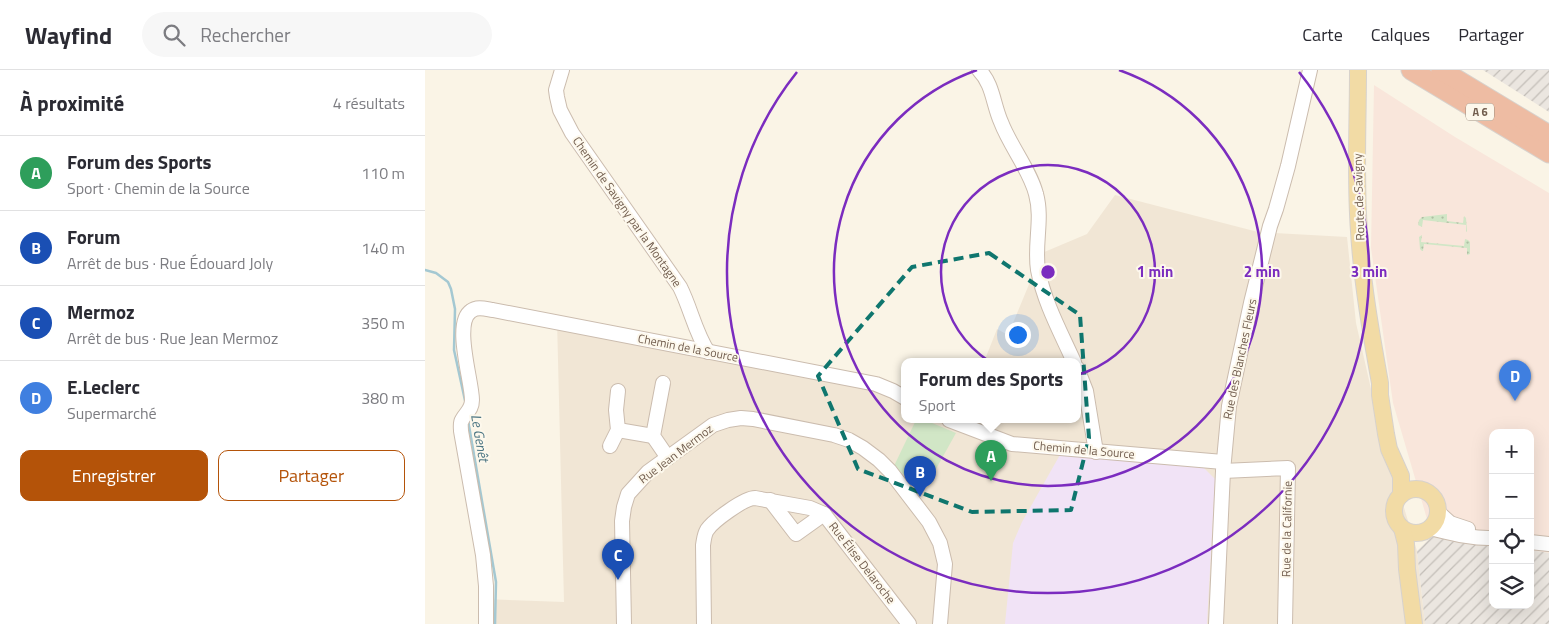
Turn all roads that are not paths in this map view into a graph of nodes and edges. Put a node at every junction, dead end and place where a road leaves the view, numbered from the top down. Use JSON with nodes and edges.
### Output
{"nodes":[{"id":1,"x":562,"y":70,"type":"edge"},
{"id":2,"x":979,"y":70,"type":"edge"},
{"id":3,"x":1310,"y":70,"type":"edge"},
{"id":4,"x":1358,"y":70,"type":"edge"},
{"id":5,"x":1411,"y":70,"type":"edge"},
{"id":6,"x":1441,"y":70,"type":"edge"},
{"id":7,"x":1549,"y":135,"type":"edge"},
{"id":8,"x":1549,"y":153,"type":"edge"},
{"id":9,"x":708,"y":352,"type":"junction"},
{"id":10,"x":1073,"y":358,"type":"edge"},
{"id":11,"x":1081,"y":378,"type":"edge"},
{"id":12,"x":663,"y":383,"type":"dead end"},
{"id":13,"x":618,"y":391,"type":"dead end"},
{"id":14,"x":901,"y":395,"type":"edge"},
{"id":15,"x":957,"y":423,"type":"edge"},
{"id":16,"x":618,"y":430,"type":"junction"},
{"id":17,"x":653,"y":436,"type":"junction"},
{"id":18,"x":610,"y":446,"type":"dead end"},
{"id":19,"x":1391,"y":449,"type":"junction"},
{"id":20,"x":1096,"y":452,"type":"junction"},
{"id":21,"x":668,"y":458,"type":"junction"},
{"id":22,"x":1223,"y":466,"type":"junction"},
{"id":23,"x":1419,"y":489,"type":"junction"},
{"id":24,"x":1401,"y":495,"type":"junction"},
{"id":25,"x":770,"y":500,"type":"junction"},
{"id":26,"x":1438,"y":512,"type":"junction"},
{"id":27,"x":824,"y":514,"type":"junction"},
{"id":28,"x":1402,"y":528,"type":"junction"},
{"id":29,"x":1426,"y":530,"type":"junction"},
{"id":30,"x":1489,"y":536,"type":"edge"},
{"id":31,"x":1489,"y":537,"type":"edge"},
{"id":32,"x":1534,"y":542,"type":"edge"},
{"id":33,"x":1549,"y":544,"type":"edge"},
{"id":34,"x":1407,"y":560,"type":"junction"},
{"id":35,"x":486,"y":624,"type":"edge"},
{"id":36,"x":624,"y":624,"type":"edge"},
{"id":37,"x":704,"y":624,"type":"edge"},
{"id":38,"x":909,"y":624,"type":"edge"},
{"id":39,"x":940,"y":624,"type":"edge"},
{"id":40,"x":1216,"y":624,"type":"edge"},
{"id":41,"x":1285,"y":624,"type":"edge"},
{"id":42,"x":1414,"y":624,"type":"edge"}],
"edges":[{"from":1,"to":9,"type":"street","name":"Chemin de Savigny par la Montagne"},
{"from":2,"to":10,"type":"street"},
{"from":3,"to":22,"type":"street","name":"Rue des Blanches Fleurs"},
{"from":4,"to":19,"type":"main road","name":"Route de Savigny"},
{"from":5,"to":8,"type":"highway","number":"A 6"},
{"from":6,"to":7,"type":"highway","number":"A 6"},
{"from":9,"to":14,"type":"street","name":"Chemin de la Source"},
{"from":9,"to":35,"type":"street","name":"Chemin de la Source"},
{"from":11,"to":20,"type":"street"},
{"from":12,"to":17,"type":"street"},
{"from":13,"to":16,"type":"street"},
{"from":15,"to":20,"type":"street","name":"Chemin de la Source"},
{"from":16,"to":17,"type":"street"},
{"from":16,"to":18,"type":"street"},
{"from":17,"to":21,"type":"street"},
{"from":19,"to":23,"type":"main road","name":"Route de Savigny"},
{"from":19,"to":24,"type":"main road","name":"Route de Savigny"},
{"from":20,"to":22,"type":"street","name":"Chemin de la Source"},
{"from":21,"to":36,"type":"street","name":"Rue Jean Mermoz"},
{"from":21,"to":39,"type":"street","name":"Rue Jean Mermoz"},
{"from":22,"to":40,"type":"street","name":"Rue des Blanches Fleurs"},
{"from":22,"to":41,"type":"street","name":"Rue de la Californie"},
{"from":23,"to":24,"type":"main road"},
{"from":23,"to":26,"type":"main road"},
{"from":24,"to":28,"type":"main road"},
{"from":25,"to":27,"type":"street","name":"Rue Élise Delaroche"},
{"from":25,"to":27,"type":"street"},
{"from":25,"to":37,"type":"street","name":"Rue Élise Delaroche"},
{"from":26,"to":29,"type":"main road"},
{"from":26,"to":30,"type":"street"},
{"from":27,"to":38,"type":"street","name":"Rue Élise Delaroche"},
{"from":28,"to":29,"type":"main road"},
{"from":28,"to":34,"type":"main road"},
{"from":29,"to":31,"type":"street"},
{"from":29,"to":34,"type":"main road"},
{"from":32,"to":33,"type":"street"},
{"from":34,"to":42,"type":"main road"}]}
